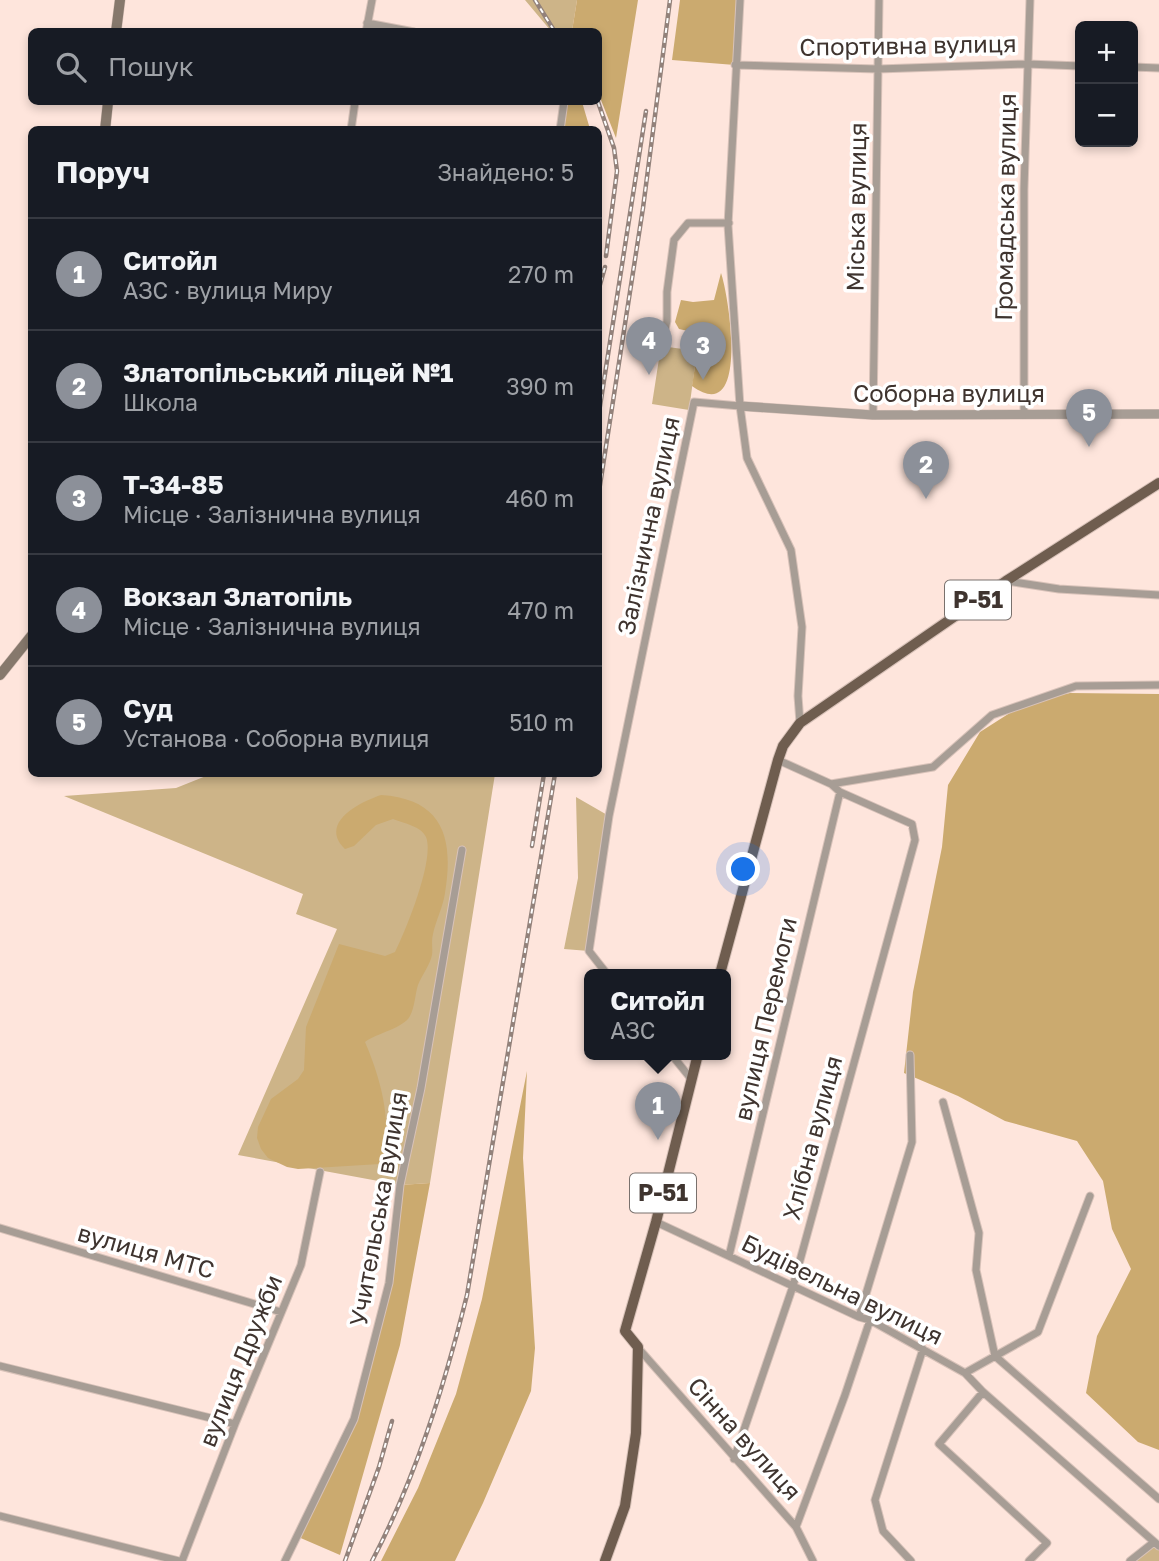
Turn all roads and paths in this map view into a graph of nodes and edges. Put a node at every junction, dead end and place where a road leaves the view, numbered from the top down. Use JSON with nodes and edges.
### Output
{"nodes":[{"id":1,"x":120,"y":0,"type":"edge"},
{"id":2,"x":372,"y":0,"type":"edge"},
{"id":3,"x":740,"y":0,"type":"edge"},
{"id":4,"x":879,"y":0,"type":"edge"},
{"id":5,"x":1030,"y":0,"type":"edge"},
{"id":6,"x":367,"y":23,"type":"junction"},
{"id":7,"x":116,"y":28,"type":"edge"},
{"id":8,"x":366,"y":28,"type":"edge"},
{"id":9,"x":393,"y":28,"type":"edge"},
{"id":10,"x":1027,"y":64,"type":"junction"},
{"id":11,"x":736,"y":65,"type":"junction"},
{"id":12,"x":1075,"y":66,"type":"edge"},
{"id":13,"x":1138,"y":68,"type":"edge"},
{"id":14,"x":1159,"y":68,"type":"edge"},
{"id":15,"x":878,"y":69,"type":"junction"},
{"id":16,"x":108,"y":105,"type":"edge"},
{"id":17,"x":355,"y":105,"type":"edge"},
{"id":18,"x":564,"y":105,"type":"edge"},
{"id":19,"x":105,"y":126,"type":"edge"},
{"id":20,"x":352,"y":126,"type":"edge"},
{"id":21,"x":561,"y":126,"type":"edge"},
{"id":22,"x":729,"y":223,"type":"junction"},
{"id":23,"x":661,"y":346,"type":"dead end"},
{"id":24,"x":740,"y":405,"type":"junction"},
{"id":25,"x":1024,"y":414,"type":"junction"},
{"id":26,"x":1159,"y":414,"type":"edge"},
{"id":27,"x":873,"y":415,"type":"junction"},
{"id":28,"x":1159,"y":483,"type":"edge"},
{"id":29,"x":1006,"y":581,"type":"junction"},
{"id":30,"x":1159,"y":596,"type":"edge"},
{"id":31,"x":28,"y":640,"type":"edge"},
{"id":32,"x":0,"y":675,"type":"edge"},
{"id":33,"x":1159,"y":685,"type":"edge"},
{"id":34,"x":800,"y":723,"type":"junction"},
{"id":35,"x":778,"y":760,"type":"junction"},
{"id":36,"x":831,"y":784,"type":"junction"},
{"id":37,"x":840,"y":792,"type":"junction"},
{"id":38,"x":462,"y":850,"type":"dead end"},
{"id":39,"x":603,"y":969,"type":"edge"},
{"id":40,"x":721,"y":969,"type":"edge"},
{"id":41,"x":910,"y":1055,"type":"dead end"},
{"id":42,"x":676,"y":1060,"type":"edge"},
{"id":43,"x":697,"y":1060,"type":"edge"},
{"id":44,"x":692,"y":1080,"type":"junction"},
{"id":45,"x":943,"y":1102,"type":"dead end"},
{"id":46,"x":320,"y":1172,"type":"dead end"},
{"id":47,"x":1090,"y":1196,"type":"dead end"},
{"id":48,"x":656,"y":1222,"type":"junction"},
{"id":49,"x":0,"y":1228,"type":"edge"},
{"id":50,"x":729,"y":1256,"type":"junction"},
{"id":51,"x":793,"y":1286,"type":"junction"},
{"id":52,"x":281,"y":1312,"type":"junction"},
{"id":53,"x":859,"y":1317,"type":"junction"},
{"id":54,"x":870,"y":1320,"type":"junction"},
{"id":55,"x":638,"y":1347,"type":"junction"},
{"id":56,"x":923,"y":1349,"type":"junction"},
{"id":57,"x":995,"y":1356,"type":"junction"},
{"id":58,"x":0,"y":1366,"type":"edge"},
{"id":59,"x":965,"y":1373,"type":"junction"},
{"id":60,"x":983,"y":1392,"type":"junction"},
{"id":61,"x":235,"y":1424,"type":"junction"},
{"id":62,"x":734,"y":1459,"type":"junction"},
{"id":63,"x":1159,"y":1499,"type":"edge"},
{"id":64,"x":0,"y":1516,"type":"edge"},
{"id":65,"x":796,"y":1527,"type":"junction"},
{"id":66,"x":1156,"y":1544,"type":"edge"},
{"id":67,"x":181,"y":1561,"type":"edge"},
{"id":68,"x":285,"y":1561,"type":"edge"},
{"id":69,"x":605,"y":1561,"type":"edge"},
{"id":70,"x":813,"y":1561,"type":"edge"},
{"id":71,"x":911,"y":1561,"type":"edge"},
{"id":72,"x":1029,"y":1561,"type":"edge"},
{"id":73,"x":1130,"y":1561,"type":"edge"}],
"edges":[{"from":1,"to":7,"type":"main road"},
{"from":2,"to":6,"type":"street"},
{"from":3,"to":11,"type":"street"},
{"from":4,"to":15,"type":"street","name":"Міська вулиця"},
{"from":5,"to":10,"type":"street","name":"Громадська вулиця"},
{"from":6,"to":8,"type":"street"},
{"from":6,"to":9,"type":"street"},
{"from":10,"to":12,"type":"street","name":"Спортивна вулиця"},
{"from":10,"to":15,"type":"street","name":"Спортивна вулиця"},
{"from":10,"to":25,"type":"street","name":"Громадська вулиця"},
{"from":11,"to":15,"type":"street","name":"Спортивна вулиця"},
{"from":11,"to":22,"type":"street"},
{"from":13,"to":14,"type":"street"},
{"from":15,"to":27,"type":"street","name":"Міська вулиця"},
{"from":16,"to":19,"type":"main road"},
{"from":17,"to":20,"type":"street"},
{"from":18,"to":21,"type":"street"},
{"from":22,"to":23,"type":"street"},
{"from":22,"to":24,"type":"street"},
{"from":24,"to":27,"type":"street","name":"Соборна вулиця"},
{"from":24,"to":34,"type":"street"},
{"from":24,"to":39,"type":"street","name":"Залізнична вулиця"},
{"from":25,"to":26,"type":"street","name":"Соборна вулиця"},
{"from":25,"to":27,"type":"street","name":"Соборна вулиця"},
{"from":28,"to":29,"type":"main road","number":"Р-51"},
{"from":29,"to":30,"type":"street"},
{"from":29,"to":34,"type":"main road","number":"Р-51"},
{"from":31,"to":32,"type":"main road"},
{"from":33,"to":36,"type":"street"},
{"from":34,"to":35,"type":"main road","number":"Р-51"},
{"from":35,"to":36,"type":"street"},
{"from":35,"to":40,"type":"main road","number":"Р-51"},
{"from":36,"to":37,"type":"street"},
{"from":37,"to":50,"type":"street","name":"вулиця Перемоги"},
{"from":37,"to":51,"type":"street","name":"Хлібна вулиця"},
{"from":38,"to":68,"type":"street","name":"Учительська вулиця"},
{"from":41,"to":53,"type":"street"},
{"from":42,"to":44,"type":"street"},
{"from":43,"to":44,"type":"main road","number":"Р-51"},
{"from":44,"to":48,"type":"main road","number":"Р-51"},
{"from":45,"to":57,"type":"street"},
{"from":46,"to":52,"type":"street","name":"вулиця Дружби"},
{"from":47,"to":57,"type":"street"},
{"from":48,"to":50,"type":"street","name":"Будівельна вулиця"},
{"from":48,"to":55,"type":"main road","number":"Р-51"},
{"from":49,"to":52,"type":"street","name":"вулиця МТС"},
{"from":50,"to":51,"type":"street","name":"Будівельна вулиця"},
{"from":51,"to":53,"type":"street","name":"Будівельна вулиця"},
{"from":51,"to":62,"type":"street","name":"Хлібна вулиця"},
{"from":52,"to":61,"type":"street","name":"вулиця Дружби"},
{"from":53,"to":54,"type":"street","name":"Будівельна вулиця"},
{"from":54,"to":56,"type":"street","name":"Будівельна вулиця"},
{"from":54,"to":65,"type":"street"},
{"from":55,"to":62,"type":"street","name":"Сінна вулиця"},
{"from":55,"to":69,"type":"main road"},
{"from":56,"to":59,"type":"street","name":"Будівельна вулиця"},
{"from":56,"to":71,"type":"street"},
{"from":57,"to":59,"type":"street"},
{"from":57,"to":63,"type":"street"},
{"from":58,"to":61,"type":"street"},
{"from":59,"to":60,"type":"street","name":"Будівельна вулиця"},
{"from":60,"to":66,"type":"street","name":"Будівельна вулиця"},
{"from":60,"to":72,"type":"street"},
{"from":61,"to":67,"type":"street","name":"вулиця Дружби"},
{"from":62,"to":65,"type":"street","name":"Сінна вулиця"},
{"from":64,"to":67,"type":"street"},
{"from":65,"to":70,"type":"street","name":"Сінна вулиця"},
{"from":66,"to":73,"type":"street"}]}
